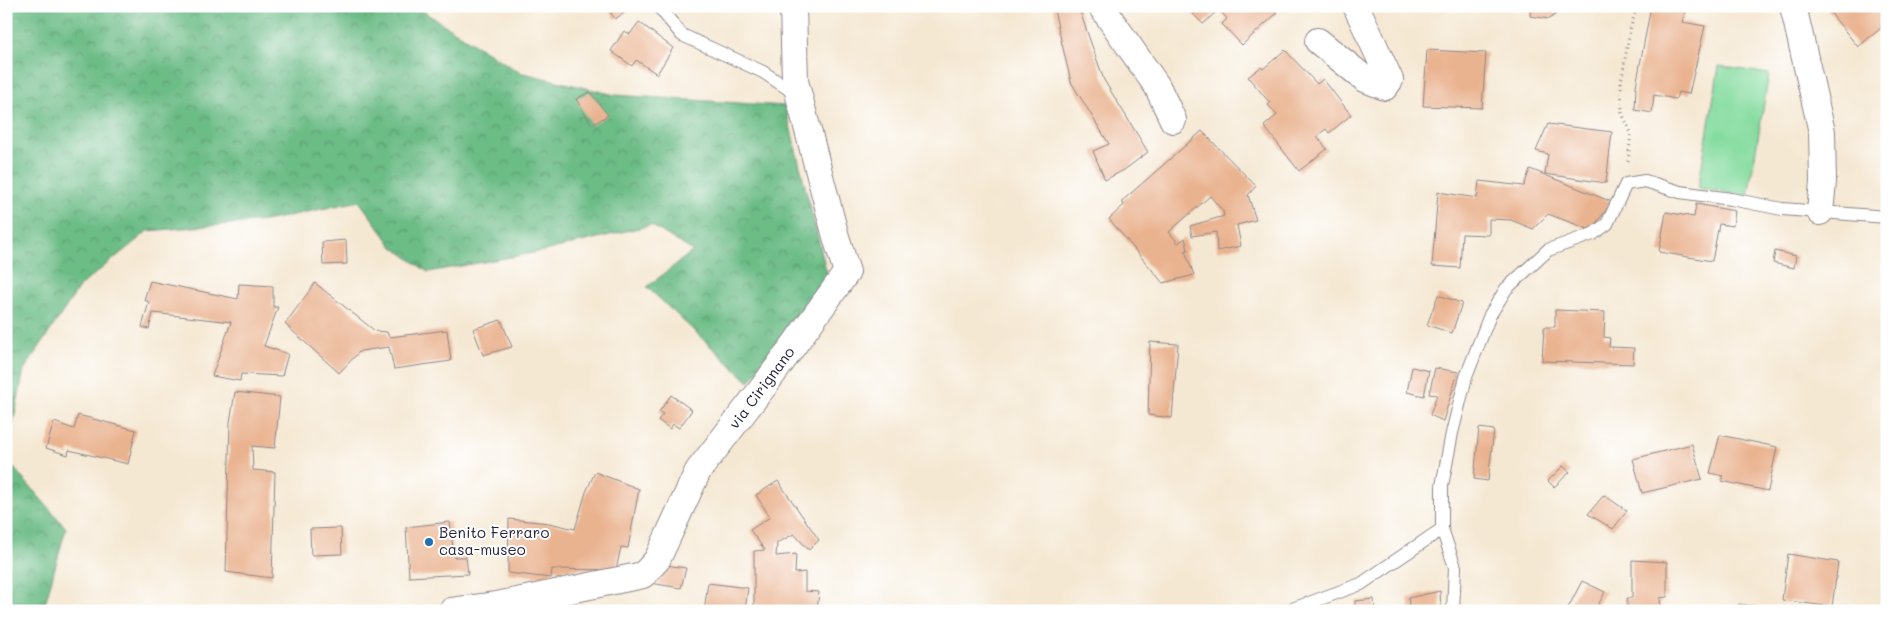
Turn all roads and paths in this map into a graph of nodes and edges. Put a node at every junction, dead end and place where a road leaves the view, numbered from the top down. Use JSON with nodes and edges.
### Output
{"nodes":[{"id":1,"x":658,"y":6,"type":"edge"},
{"id":2,"x":793,"y":6,"type":"edge"},
{"id":3,"x":1101,"y":6,"type":"edge"},
{"id":4,"x":1356,"y":6,"type":"edge"},
{"id":5,"x":1637,"y":6,"type":"edge"},
{"id":6,"x":1793,"y":6,"type":"edge"},
{"id":7,"x":1318,"y":41,"type":"dead end"},
{"id":8,"x":798,"y":95,"type":"junction"},
{"id":9,"x":1172,"y":120,"type":"dead end"},
{"id":10,"x":1626,"y":184,"type":"junction"},
{"id":11,"x":1820,"y":212,"type":"junction"},
{"id":12,"x":1887,"y":218,"type":"edge"},
{"id":13,"x":1442,"y":529,"type":"junction"},
{"id":14,"x":452,"y":611,"type":"edge"},
{"id":15,"x":1287,"y":611,"type":"edge"},
{"id":16,"x":1453,"y":611,"type":"edge"}],
"edges":[{"from":1,"to":8,"type":"lane"},
{"from":2,"to":8,"type":"street","name":"via Cirignano"},
{"from":3,"to":9,"type":"street"},
{"from":4,"to":7,"type":"street"},
{"from":5,"to":10,"type":"path"},
{"from":6,"to":11,"type":"street"},
{"from":8,"to":14,"type":"street","name":"via Cirignano"},
{"from":10,"to":11,"type":"lane"},
{"from":10,"to":13,"type":"lane"},
{"from":11,"to":12,"type":"lane"},
{"from":13,"to":15,"type":"lane"},
{"from":13,"to":16,"type":"lane"}]}
